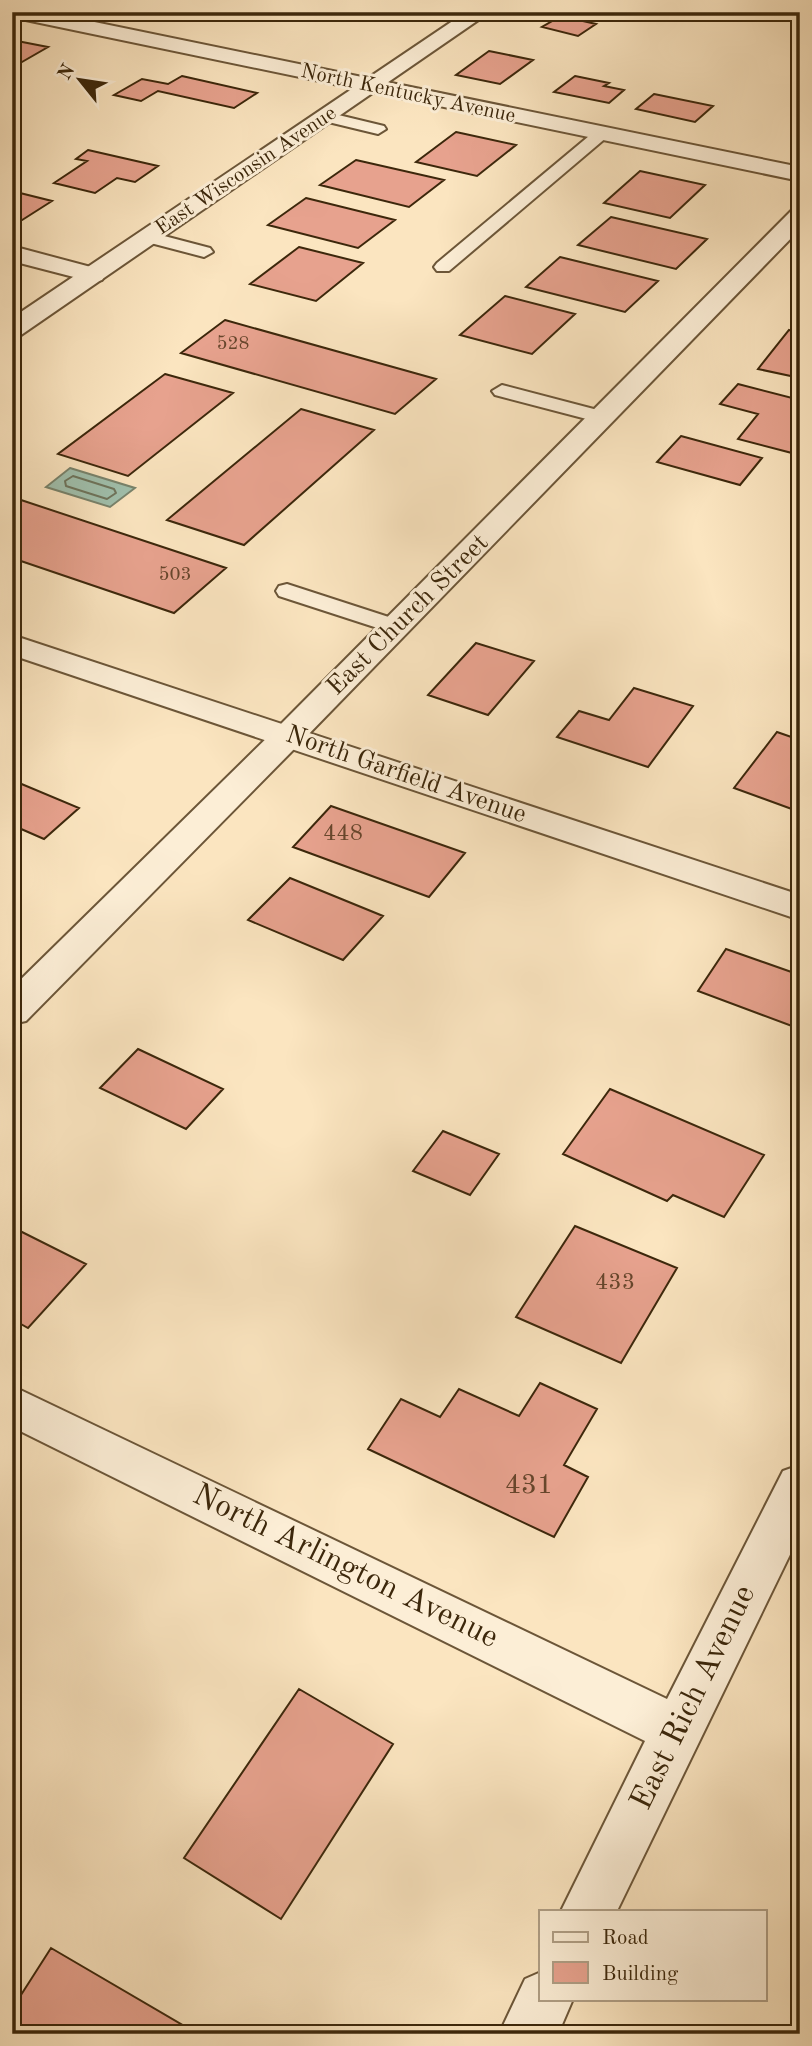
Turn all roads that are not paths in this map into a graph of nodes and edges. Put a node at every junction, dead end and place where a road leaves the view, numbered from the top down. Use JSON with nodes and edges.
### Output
{"nodes":[{"id":1,"x":16,"y":12,"type":"edge"},
{"id":2,"x":480,"y":12,"type":"edge"},
{"id":3,"x":370,"y":87,"type":"junction"},
{"id":4,"x":326,"y":117,"type":"junction"},
{"id":5,"x":378,"y":129,"type":"dead end"},
{"id":6,"x":601,"y":134,"type":"junction"},
{"id":7,"x":800,"y":174,"type":"edge"},
{"id":8,"x":800,"y":215,"type":"edge"},
{"id":9,"x":149,"y":237,"type":"junction"},
{"id":10,"x":204,"y":252,"type":"dead end"},
{"id":11,"x":12,"y":253,"type":"edge"},
{"id":12,"x":443,"y":267,"type":"dead end"},
{"id":13,"x":93,"y":275,"type":"junction"},
{"id":14,"x":12,"y":330,"type":"edge"},
{"id":15,"x":502,"y":391,"type":"dead end"},
{"id":16,"x":602,"y":417,"type":"junction"},
{"id":17,"x":287,"y":591,"type":"dead end"},
{"id":18,"x":396,"y":627,"type":"junction"},
{"id":19,"x":12,"y":644,"type":"edge"},
{"id":20,"x":289,"y":735,"type":"junction"},
{"id":21,"x":800,"y":908,"type":"edge"},
{"id":22,"x":12,"y":1011,"type":"edge"},
{"id":23,"x":12,"y":1405,"type":"edge"},
{"id":24,"x":800,"y":1485,"type":"edge"},
{"id":25,"x":677,"y":1730,"type":"junction"},
{"id":26,"x":588,"y":1910,"type":"edge"},
{"id":27,"x":545,"y":2000,"type":"edge"},
{"id":28,"x":528,"y":2034,"type":"edge"}],
"edges":[{"from":1,"to":3,"type":"street","name":"North Kentucky Avenue"},
{"from":2,"to":3,"type":"street","name":"East Wisconsin Avenue"},
{"from":3,"to":4,"type":"street","name":"East Wisconsin Avenue"},
{"from":3,"to":6,"type":"street","name":"North Kentucky Avenue"},
{"from":4,"to":5,"type":"lane"},
{"from":4,"to":9,"type":"street","name":"East Wisconsin Avenue"},
{"from":6,"to":7,"type":"street","name":"North Kentucky Avenue"},
{"from":6,"to":12,"type":"lane"},
{"from":8,"to":16,"type":"street","name":"East Church Street"},
{"from":9,"to":10,"type":"lane"},
{"from":9,"to":13,"type":"street","name":"East Wisconsin Avenue"},
{"from":11,"to":13,"type":"street"},
{"from":13,"to":14,"type":"street","name":"East Wisconsin Avenue"},
{"from":15,"to":16,"type":"lane"},
{"from":16,"to":18,"type":"street","name":"East Church Street"},
{"from":17,"to":18,"type":"lane"},
{"from":18,"to":20,"type":"street","name":"East Church Street"},
{"from":19,"to":20,"type":"street","name":"North Garfield Avenue"},
{"from":20,"to":21,"type":"street","name":"North Garfield Avenue"},
{"from":20,"to":22,"type":"street","name":"East Church Street"},
{"from":23,"to":25,"type":"street","name":"North Arlington Avenue"},
{"from":24,"to":25,"type":"street","name":"East Rich Avenue"},
{"from":25,"to":26,"type":"street","name":"East Rich Avenue"},
{"from":27,"to":28,"type":"street"}]}
